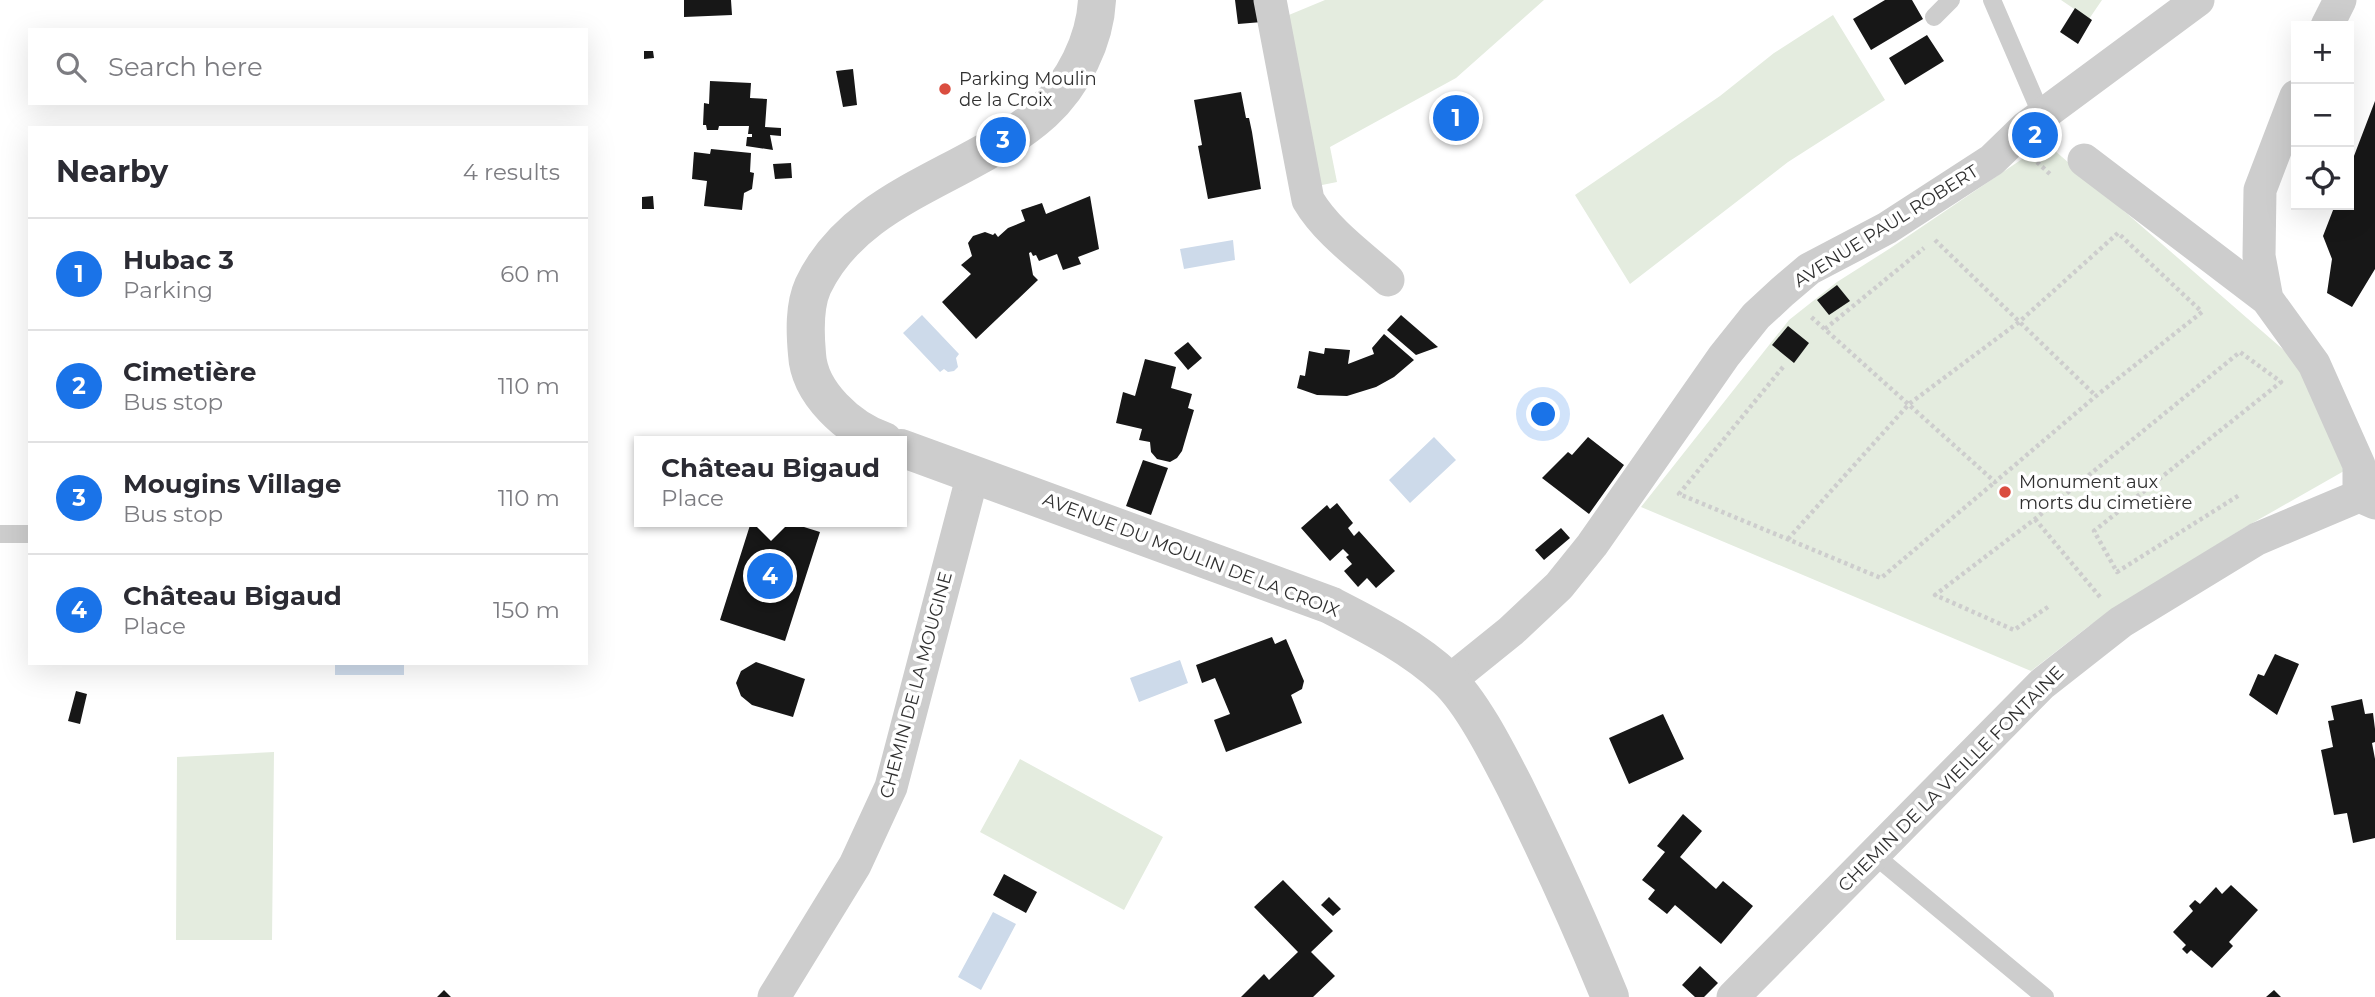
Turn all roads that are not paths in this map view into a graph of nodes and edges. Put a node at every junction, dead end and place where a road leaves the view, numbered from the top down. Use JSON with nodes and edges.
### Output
{"nodes":[{"id":1,"x":1097,"y":0,"type":"edge"},
{"id":2,"x":1270,"y":0,"type":"edge"},
{"id":3,"x":1951,"y":0,"type":"edge"},
{"id":4,"x":1992,"y":0,"type":"edge"},
{"id":5,"x":2199,"y":0,"type":"edge"},
{"id":6,"x":2340,"y":0,"type":"edge"},
{"id":7,"x":1934,"y":17,"type":"dead end"},
{"id":8,"x":2330,"y":21,"type":"edge"},
{"id":9,"x":2291,"y":109,"type":"edge"},
{"id":10,"x":2042,"y":117,"type":"junction"},
{"id":11,"x":2084,"y":160,"type":"dead end"},
{"id":12,"x":1388,"y":280,"type":"dead end"},
{"id":13,"x":2267,"y":299,"type":"junction"},
{"id":14,"x":870,"y":436,"type":"edge"},
{"id":15,"x":907,"y":450,"type":"edge"},
{"id":16,"x":973,"y":474,"type":"junction"},
{"id":17,"x":2367,"y":499,"type":"edge"},
{"id":18,"x":0,"y":534,"type":"edge"},
{"id":19,"x":28,"y":534,"type":"edge"},
{"id":20,"x":1449,"y":681,"type":"junction"},
{"id":21,"x":1873,"y":855,"type":"junction"},
{"id":22,"x":774,"y":997,"type":"edge"},
{"id":23,"x":1610,"y":997,"type":"edge"},
{"id":24,"x":1733,"y":997,"type":"edge"},
{"id":25,"x":2045,"y":997,"type":"edge"}],
"edges":[{"from":1,"to":14,"type":"street"},
{"from":2,"to":12,"type":"street"},
{"from":3,"to":7,"type":"lane"},
{"from":4,"to":10,"type":"lane"},
{"from":5,"to":10,"type":"street","name":"AVENUE PAUL ROBERT"},
{"from":6,"to":8,"type":"street"},
{"from":9,"to":13,"type":"street"},
{"from":10,"to":20,"type":"street","name":"AVENUE PAUL ROBERT"},
{"from":11,"to":13,"type":"street"},
{"from":13,"to":17,"type":"street"},
{"from":15,"to":16,"type":"street","name":"AVENUE DU MOULIN DE LA CROIX"},
{"from":16,"to":20,"type":"street","name":"AVENUE DU MOULIN DE LA CROIX"},
{"from":16,"to":22,"type":"street","name":"CHEMIN DE LA MOUGINE"},
{"from":17,"to":21,"type":"street","name":"CHEMIN DE LA VIEILLE FONTAINE"},
{"from":18,"to":19,"type":"lane"},
{"from":20,"to":23,"type":"street","name":"AVENUE DU MOULIN DE LA CROIX"},
{"from":21,"to":24,"type":"street","name":"CHEMIN DE LA VIEILLE FONTAINE"},
{"from":21,"to":25,"type":"lane"}]}
